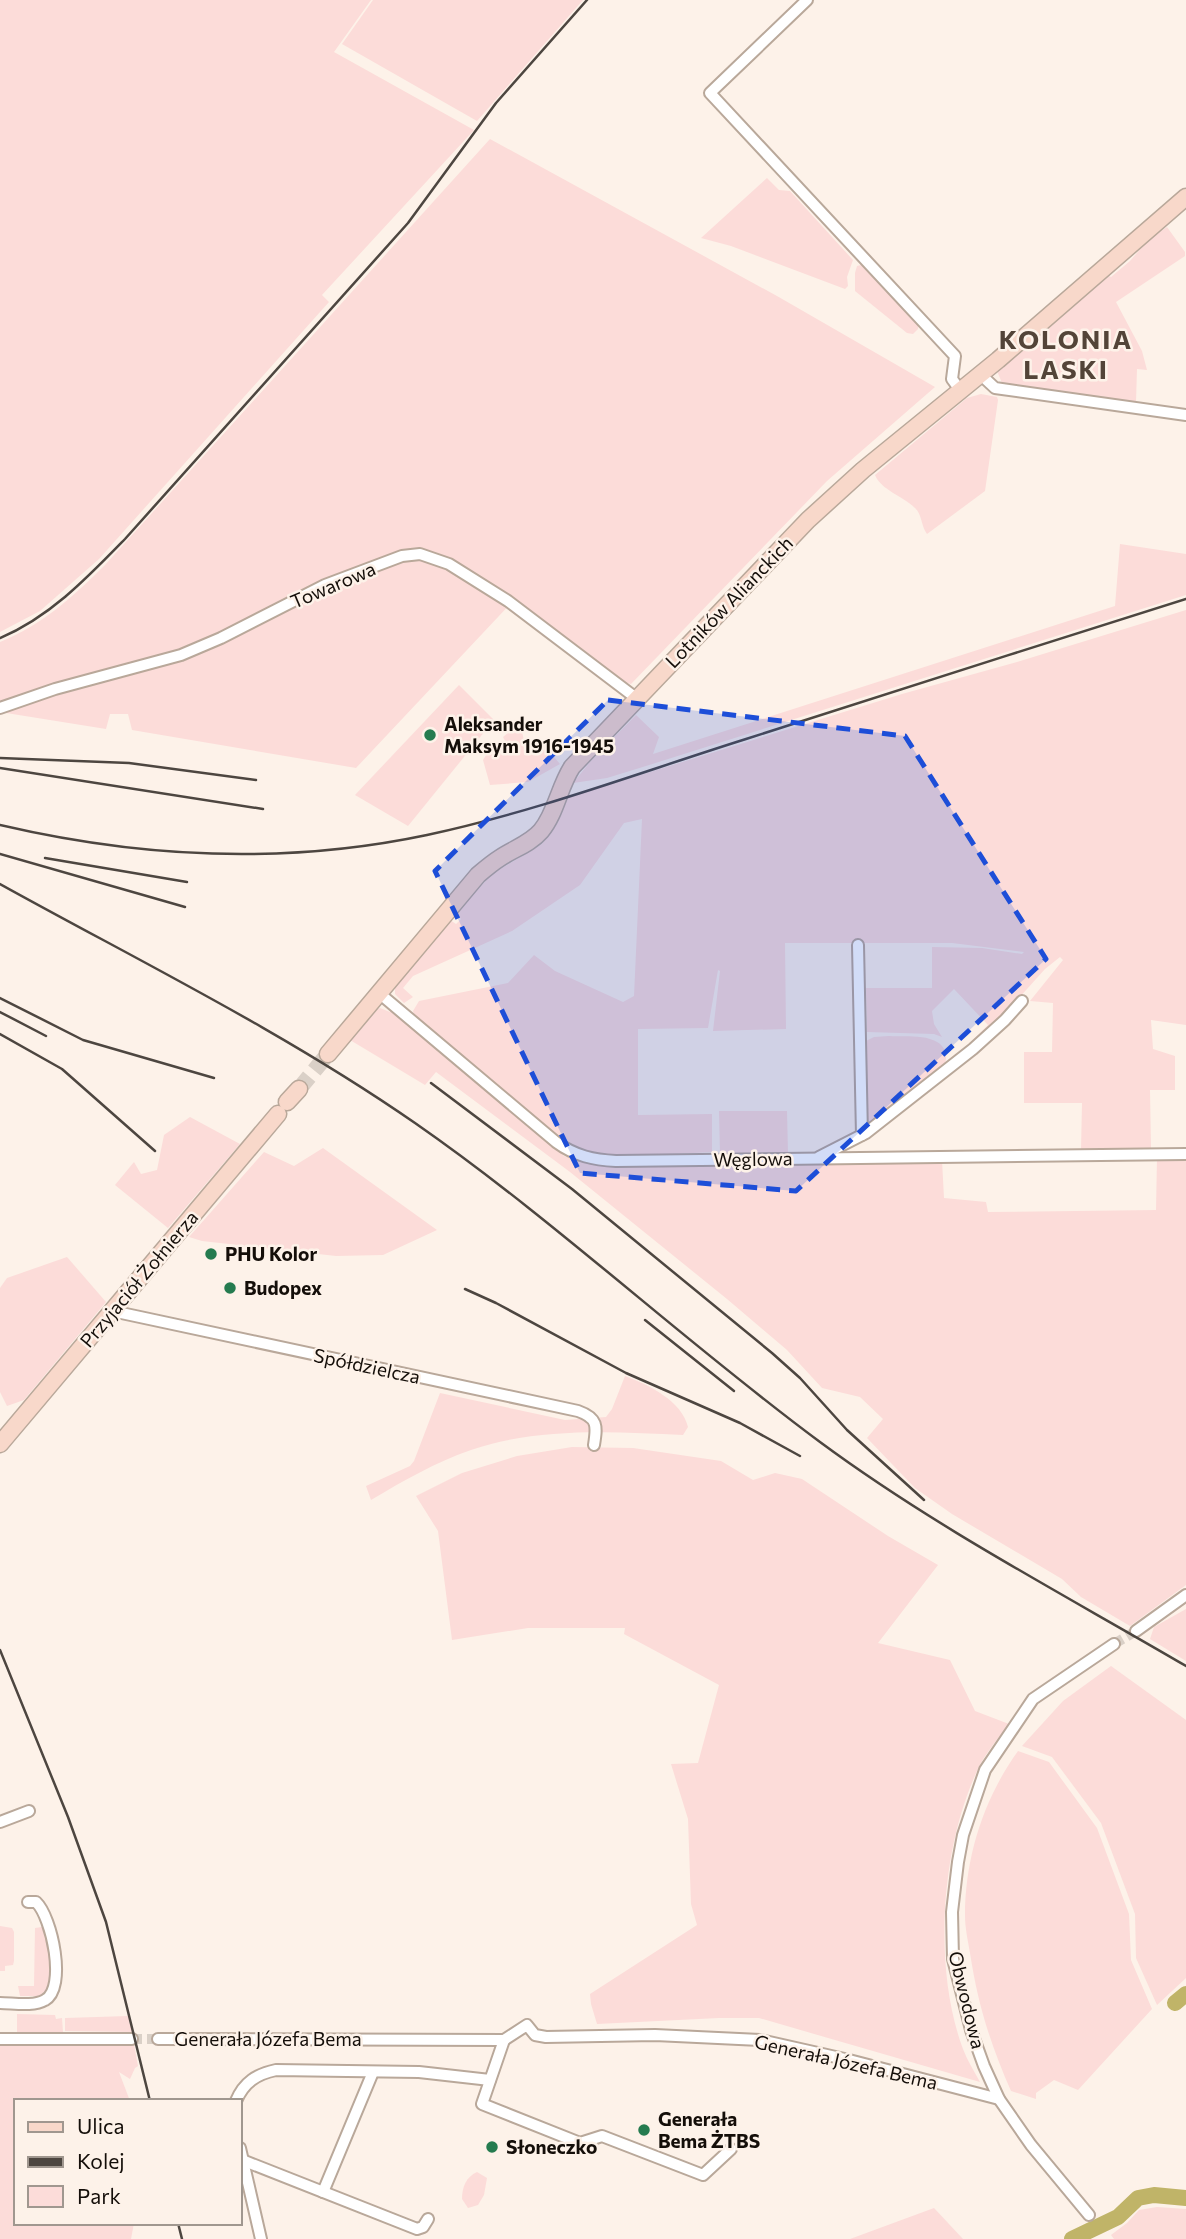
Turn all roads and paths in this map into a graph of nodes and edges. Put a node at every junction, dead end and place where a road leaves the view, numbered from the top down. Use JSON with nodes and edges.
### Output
{"nodes":[{"id":1,"x":807,"y":0,"type":"edge"},
{"id":2,"x":1186,"y":197,"type":"edge"},
{"id":3,"x":980,"y":374,"type":"junction"},
{"id":4,"x":960,"y":390,"type":"junction"},
{"id":5,"x":1186,"y":415,"type":"edge"},
{"id":6,"x":636,"y":698,"type":"junction"},
{"id":7,"x":0,"y":708,"type":"edge"},
{"id":8,"x":858,"y":945,"type":"dead end"},
{"id":9,"x":379,"y":993,"type":"junction"},
{"id":10,"x":1022,"y":1001,"type":"dead end"},
{"id":11,"x":328,"y":1054,"type":"tunnel mouth"},
{"id":12,"x":299,"y":1089,"type":"tunnel mouth"},
{"id":13,"x":862,"y":1135,"type":"junction"},
{"id":14,"x":1186,"y":1154,"type":"edge"},
{"id":15,"x":816,"y":1158,"type":"junction"},
{"id":16,"x":112,"y":1311,"type":"junction"},
{"id":17,"x":0,"y":1444,"type":"edge"},
{"id":18,"x":594,"y":1445,"type":"dead end"},
{"id":19,"x":1186,"y":1595,"type":"edge"},
{"id":20,"x":1136,"y":1631,"type":"tunnel mouth"},
{"id":21,"x":1114,"y":1644,"type":"tunnel mouth"},
{"id":22,"x":29,"y":1811,"type":"dead end"},
{"id":23,"x":0,"y":1822,"type":"edge"},
{"id":24,"x":29,"y":1902,"type":"dead end"},
{"id":25,"x":0,"y":2003,"type":"edge"},
{"id":26,"x":0,"y":2039,"type":"edge"},
{"id":27,"x":132,"y":2039,"type":"tunnel mouth"},
{"id":28,"x":158,"y":2039,"type":"tunnel mouth"},
{"id":29,"x":504,"y":2040,"type":"junction"},
{"id":30,"x":373,"y":2072,"type":"junction"},
{"id":31,"x":490,"y":2080,"type":"junction"},
{"id":32,"x":237,"y":2099,"type":"edge"},
{"id":33,"x":999,"y":2099,"type":"junction"},
{"id":34,"x":731,"y":2149,"type":"dead end"},
{"id":35,"x":242,"y":2154,"type":"edge"},
{"id":36,"x":242,"y":2158,"type":"edge"},
{"id":37,"x":323,"y":2192,"type":"junction"},
{"id":38,"x":1089,"y":2215,"type":"dead end"},
{"id":39,"x":428,"y":2219,"type":"dead end"},
{"id":40,"x":261,"y":2239,"type":"edge"}],
"edges":[{"from":1,"to":4,"type":"street"},
{"from":2,"to":3,"type":"main road","name":"Lotników Alianckich"},
{"from":3,"to":4,"type":"main road","name":"Lotników Alianckich"},
{"from":3,"to":5,"type":"street"},
{"from":4,"to":6,"type":"main road","name":"Lotników Alianckich"},
{"from":6,"to":7,"type":"street","name":"Towarowa"},
{"from":6,"to":9,"type":"main road","name":"Lotników Alianckich"},
{"from":8,"to":13,"type":"street"},
{"from":9,"to":11,"type":"main road","name":"Lotników Alianckich"},
{"from":9,"to":15,"type":"street","name":"Węglowa"},
{"from":10,"to":13,"type":"street"},
{"from":12,"to":16,"type":"main road","name":"Przyjaciół Żołnierza"},
{"from":13,"to":15,"type":"street"},
{"from":14,"to":15,"type":"street","name":"Węglowa"},
{"from":16,"to":17,"type":"main road","name":"Przyjaciół Żołnierza"},
{"from":16,"to":18,"type":"street","name":"Spółdzielcza"},
{"from":19,"to":20,"type":"street"},
{"from":21,"to":33,"type":"street","name":"Obwodowa"},
{"from":22,"to":23,"type":"street"},
{"from":24,"to":25,"type":"street"},
{"from":26,"to":27,"type":"street"},
{"from":28,"to":29,"type":"street","name":"Generała Józefa Bema"},
{"from":29,"to":31,"type":"street"},
{"from":29,"to":33,"type":"street","name":"Generała Józefa Bema"},
{"from":30,"to":31,"type":"street","name":"Generała Józefa Bema"},
{"from":30,"to":32,"type":"street","name":"Generała Józefa Bema"},
{"from":30,"to":37,"type":"street","name":"Generała Józefa Bema"},
{"from":31,"to":34,"type":"street"},
{"from":33,"to":38,"type":"street","name":"Obwodowa"},
{"from":35,"to":37,"type":"street"},
{"from":36,"to":40,"type":"street"},
{"from":37,"to":39,"type":"street"}]}
